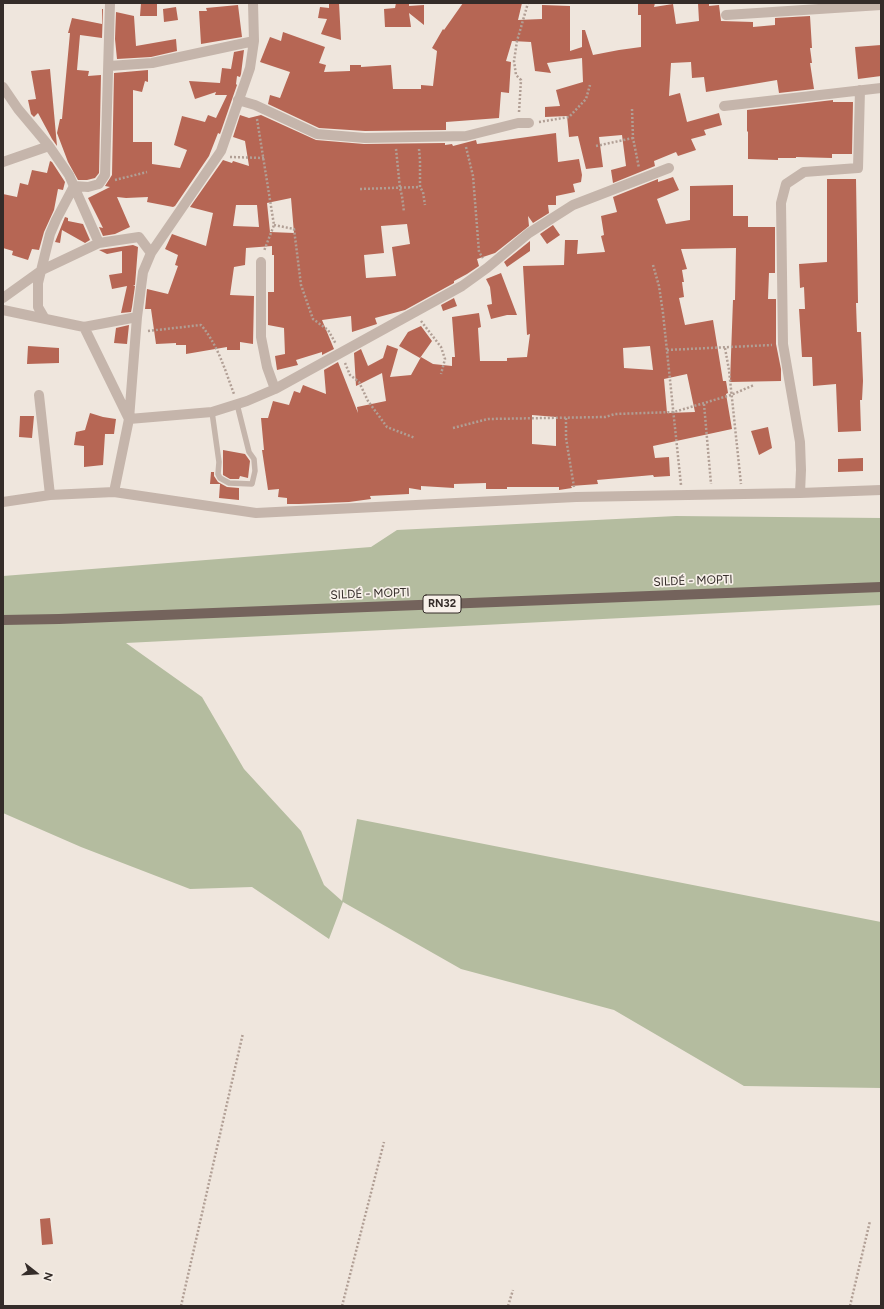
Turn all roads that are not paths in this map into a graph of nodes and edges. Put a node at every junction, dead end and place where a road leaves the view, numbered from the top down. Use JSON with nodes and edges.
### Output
{"nodes":[{"id":1,"x":110,"y":3,"type":"edge"},
{"id":2,"x":253,"y":3,"type":"edge"},
{"id":3,"x":881,"y":5,"type":"edge"},
{"id":4,"x":726,"y":15,"type":"dead end"},
{"id":5,"x":254,"y":41,"type":"junction"},
{"id":6,"x":109,"y":66,"type":"junction"},
{"id":7,"x":3,"y":87,"type":"edge"},
{"id":8,"x":881,"y":88,"type":"edge"},
{"id":9,"x":860,"y":90,"type":"junction"},
{"id":10,"x":238,"y":100,"type":"junction"},
{"id":11,"x":724,"y":106,"type":"dead end"},
{"id":12,"x":524,"y":123,"type":"road end"},
{"id":13,"x":49,"y":146,"type":"junction"},
{"id":14,"x":3,"y":162,"type":"edge"},
{"id":15,"x":669,"y":168,"type":"dead end"},
{"id":16,"x":74,"y":186,"type":"junction"},
{"id":17,"x":99,"y":243,"type":"junction"},
{"id":18,"x":151,"y":253,"type":"junction"},
{"id":19,"x":261,"y":262,"type":"road end"},
{"id":20,"x":42,"y":270,"type":"junction"},
{"id":21,"x":3,"y":298,"type":"edge"},
{"id":22,"x":3,"y":310,"type":"edge"},
{"id":23,"x":137,"y":317,"type":"junction"},
{"id":24,"x":45,"y":319,"type":"junction"},
{"id":25,"x":84,"y":327,"type":"junction"},
{"id":26,"x":275,"y":389,"type":"junction"},
{"id":27,"x":39,"y":395,"type":"dead end"},
{"id":28,"x":237,"y":404,"type":"junction"},
{"id":29,"x":212,"y":412,"type":"junction"},
{"id":30,"x":130,"y":419,"type":"junction"},
{"id":31,"x":881,"y":490,"type":"edge"},
{"id":32,"x":114,"y":492,"type":"junction"},
{"id":33,"x":800,"y":493,"type":"junction"},
{"id":34,"x":50,"y":495,"type":"junction"},
{"id":35,"x":3,"y":502,"type":"edge"},
{"id":36,"x":881,"y":587,"type":"edge"},
{"id":37,"x":3,"y":620,"type":"edge"}],
"edges":[{"from":1,"to":6,"type":"street"},
{"from":2,"to":5,"type":"street"},
{"from":3,"to":4,"type":"street"},
{"from":5,"to":6,"type":"street"},
{"from":5,"to":10,"type":"street"},
{"from":6,"to":16,"type":"street"},
{"from":7,"to":13,"type":"street"},
{"from":8,"to":9,"type":"street"},
{"from":9,"to":11,"type":"street"},
{"from":9,"to":33,"type":"street"},
{"from":10,"to":12,"type":"street"},
{"from":10,"to":18,"type":"street"},
{"from":13,"to":14,"type":"street"},
{"from":13,"to":16,"type":"street"},
{"from":15,"to":26,"type":"street"},
{"from":16,"to":17,"type":"street"},
{"from":16,"to":20,"type":"street"},
{"from":17,"to":18,"type":"street"},
{"from":17,"to":20,"type":"street"},
{"from":18,"to":23,"type":"street"},
{"from":19,"to":26,"type":"street"},
{"from":20,"to":21,"type":"street"},
{"from":20,"to":24,"type":"street"},
{"from":22,"to":24,"type":"street"},
{"from":23,"to":25,"type":"street"},
{"from":23,"to":30,"type":"street"},
{"from":24,"to":25,"type":"street"},
{"from":25,"to":30,"type":"street"},
{"from":26,"to":28,"type":"street"},
{"from":27,"to":34,"type":"street"},
{"from":28,"to":29,"type":"street"},
{"from":28,"to":29,"type":"lane"},
{"from":29,"to":30,"type":"street"},
{"from":30,"to":32,"type":"street"},
{"from":31,"to":33,"type":"street"},
{"from":32,"to":33,"type":"street"},
{"from":32,"to":34,"type":"street"},
{"from":34,"to":35,"type":"street"},
{"from":36,"to":37,"type":"main road","name":"SILDÉ - MOPTI","number":"RN32"}]}
